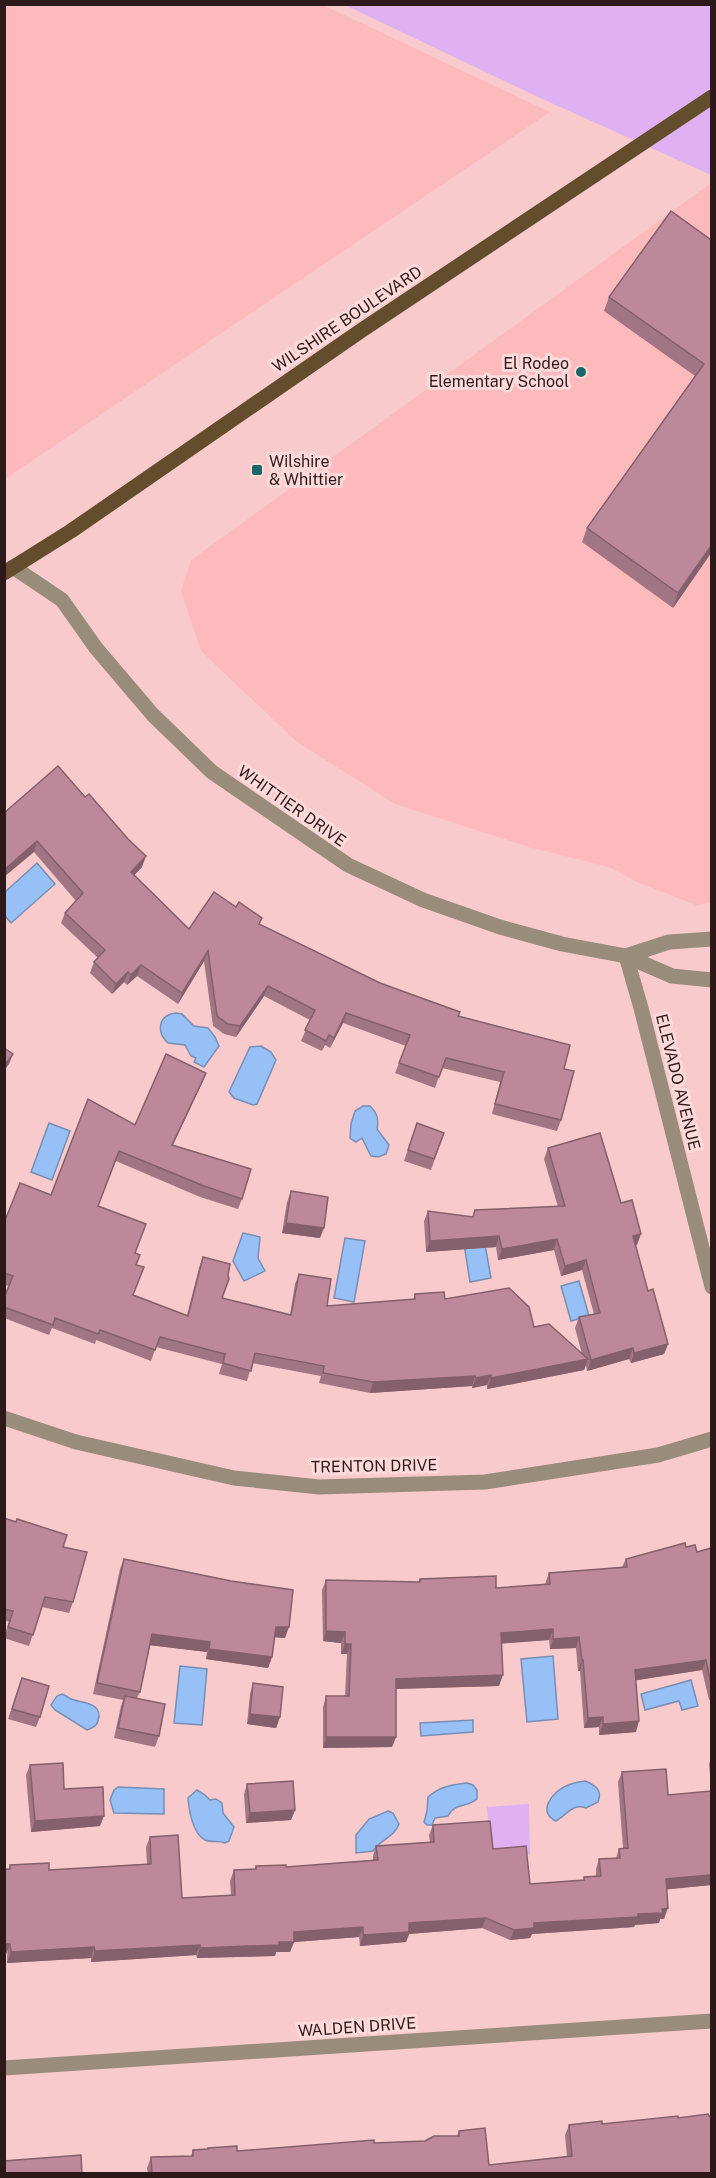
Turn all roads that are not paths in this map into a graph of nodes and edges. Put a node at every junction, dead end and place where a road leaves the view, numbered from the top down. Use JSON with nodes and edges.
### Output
{"nodes":[{"id":1,"x":711,"y":97,"type":"edge"},
{"id":2,"x":9,"y":570,"type":"edge"},
{"id":3,"x":711,"y":939,"type":"edge"},
{"id":4,"x":626,"y":956,"type":"junction"},
{"id":5,"x":711,"y":980,"type":"edge"},
{"id":6,"x":711,"y":1287,"type":"edge"},
{"id":7,"x":4,"y":1418,"type":"edge"},
{"id":8,"x":711,"y":1440,"type":"edge"},
{"id":9,"x":711,"y":2021,"type":"edge"},
{"id":10,"x":4,"y":2068,"type":"edge"}],
"edges":[{"from":1,"to":2,"type":"main road","name":"WILSHIRE BOULEVARD"},
{"from":2,"to":4,"type":"street","name":"WHITTIER DRIVE"},
{"from":3,"to":4,"type":"street","name":"WHITTIER DRIVE"},
{"from":4,"to":5,"type":"street","name":"WHITTIER DRIVE"},
{"from":4,"to":6,"type":"street","name":"ELEVADO AVENUE"},
{"from":7,"to":8,"type":"street","name":"TRENTON DRIVE"},
{"from":9,"to":10,"type":"street","name":"WALDEN DRIVE"}]}
